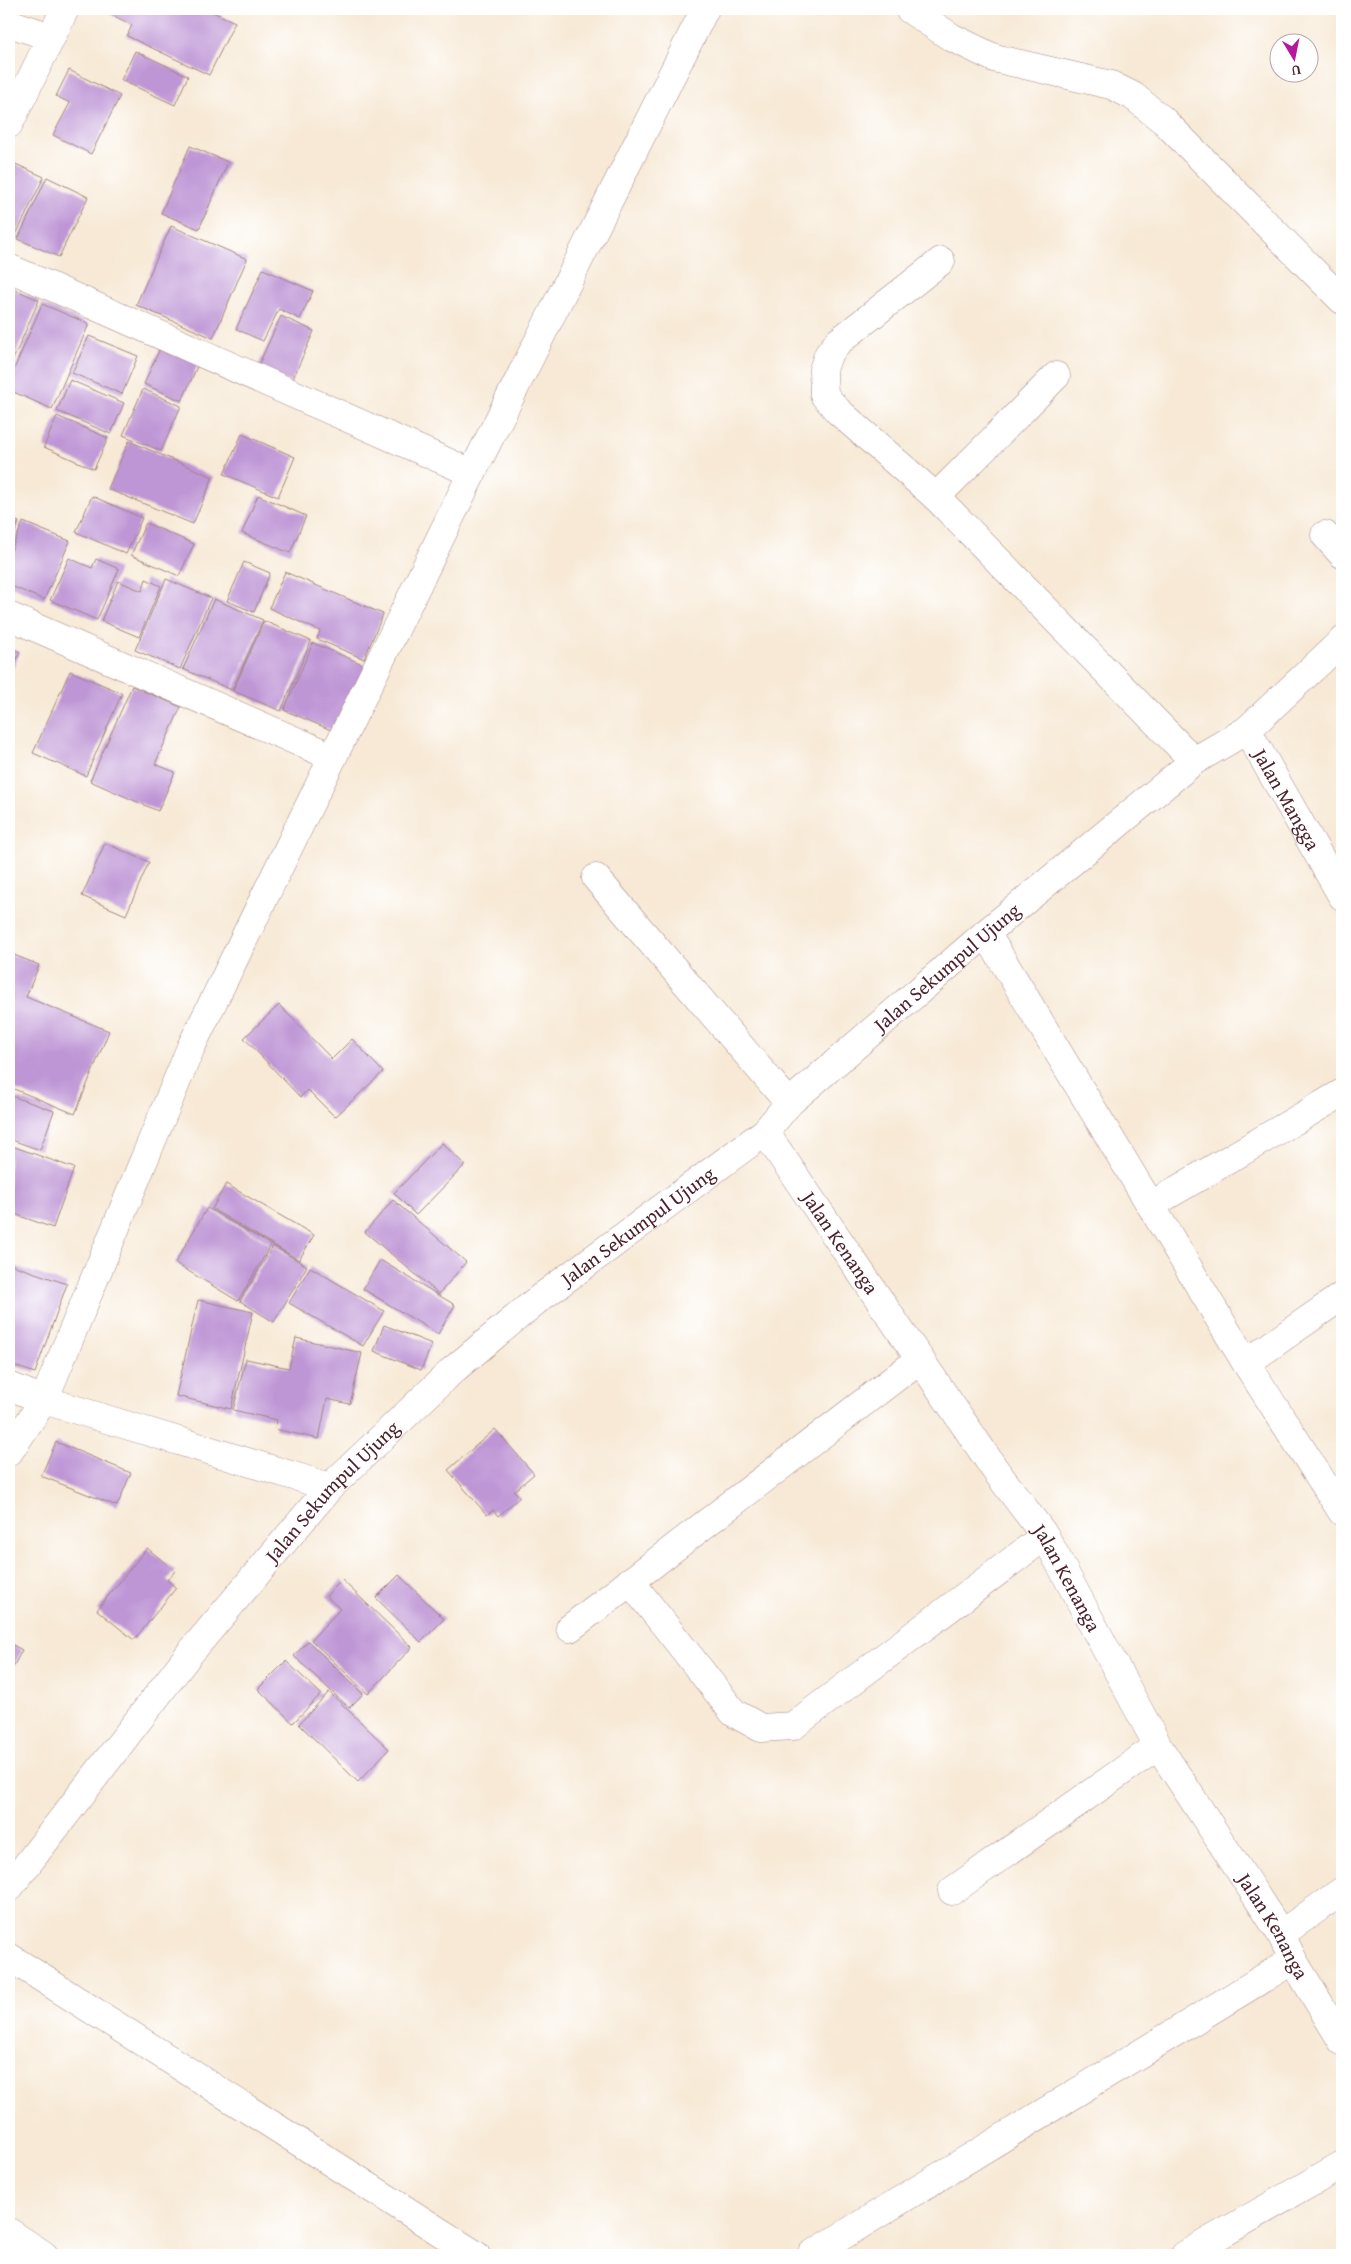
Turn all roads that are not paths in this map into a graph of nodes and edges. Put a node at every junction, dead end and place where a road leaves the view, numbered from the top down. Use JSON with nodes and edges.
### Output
{"nodes":[{"id":1,"x":65,"y":9,"type":"edge"},
{"id":2,"x":705,"y":9,"type":"edge"},
{"id":3,"x":909,"y":9,"type":"edge"},
{"id":4,"x":9,"y":23,"type":"edge"},
{"id":5,"x":51,"y":37,"type":"junction"},
{"id":6,"x":9,"y":124,"type":"edge"},
{"id":7,"x":941,"y":261,"type":"dead end"},
{"id":8,"x":9,"y":268,"type":"edge"},
{"id":9,"x":1342,"y":300,"type":"edge"},
{"id":10,"x":1056,"y":376,"type":"dead end"},
{"id":11,"x":472,"y":473,"type":"junction"},
{"id":12,"x":936,"y":497,"type":"junction"},
{"id":13,"x":9,"y":616,"type":"edge"},
{"id":14,"x":1342,"y":641,"type":"edge"},
{"id":15,"x":1247,"y":730,"type":"junction"},
{"id":16,"x":333,"y":757,"type":"junction"},
{"id":17,"x":1194,"y":760,"type":"junction"},
{"id":18,"x":596,"y":878,"type":"dead end"},
{"id":19,"x":1342,"y":896,"type":"edge"},
{"id":20,"x":986,"y":933,"type":"junction"},
{"id":21,"x":1342,"y":1093,"type":"edge"},
{"id":22,"x":789,"y":1103,"type":"junction"},
{"id":23,"x":765,"y":1132,"type":"junction"},
{"id":24,"x":1151,"y":1205,"type":"junction"},
{"id":25,"x":1342,"y":1296,"type":"edge"},
{"id":26,"x":920,"y":1359,"type":"junction"},
{"id":27,"x":1246,"y":1363,"type":"junction"},
{"id":28,"x":9,"y":1386,"type":"edge"},
{"id":29,"x":44,"y":1400,"type":"junction"},
{"id":30,"x":9,"y":1452,"type":"edge"},
{"id":31,"x":330,"y":1487,"type":"junction"},
{"id":32,"x":1342,"y":1512,"type":"edge"},
{"id":33,"x":1045,"y":1536,"type":"junction"},
{"id":34,"x":630,"y":1581,"type":"junction"},
{"id":35,"x":570,"y":1628,"type":"dead end"},
{"id":36,"x":1158,"y":1746,"type":"junction"},
{"id":37,"x":9,"y":1888,"type":"edge"},
{"id":38,"x":952,"y":1891,"type":"dead end"},
{"id":39,"x":1342,"y":1892,"type":"edge"},
{"id":40,"x":1281,"y":1934,"type":"junction"},
{"id":41,"x":9,"y":1957,"type":"edge"},
{"id":42,"x":1293,"y":1960,"type":"junction"},
{"id":43,"x":1342,"y":2041,"type":"edge"},
{"id":44,"x":1342,"y":2165,"type":"edge"},
{"id":45,"x":9,"y":2232,"type":"edge"},
{"id":46,"x":44,"y":2255,"type":"edge"},
{"id":47,"x":476,"y":2255,"type":"edge"},
{"id":48,"x":811,"y":2255,"type":"edge"},
{"id":49,"x":1185,"y":2255,"type":"edge"}],
"edges":[{"from":1,"to":5,"type":"street"},
{"from":2,"to":11,"type":"street"},
{"from":3,"to":9,"type":"street"},
{"from":4,"to":5,"type":"street"},
{"from":5,"to":6,"type":"street"},
{"from":7,"to":12,"type":"street"},
{"from":8,"to":11,"type":"street"},
{"from":10,"to":12,"type":"street"},
{"from":11,"to":16,"type":"street"},
{"from":12,"to":17,"type":"street"},
{"from":13,"to":16,"type":"street"},
{"from":14,"to":15,"type":"street","name":"Jalan Sekumpul Ujung"},
{"from":15,"to":17,"type":"street","name":"Jalan Sekumpul Ujung"},
{"from":15,"to":19,"type":"street","name":"Jalan Mangga"},
{"from":16,"to":29,"type":"street"},
{"from":17,"to":20,"type":"street","name":"Jalan Sekumpul Ujung"},
{"from":18,"to":22,"type":"street"},
{"from":20,"to":22,"type":"street","name":"Jalan Sekumpul Ujung"},
{"from":20,"to":24,"type":"street"},
{"from":21,"to":24,"type":"street"},
{"from":22,"to":23,"type":"street","name":"Jalan Sekumpul Ujung"},
{"from":23,"to":26,"type":"street","name":"Jalan Kenanga"},
{"from":23,"to":31,"type":"street","name":"Jalan Sekumpul Ujung"},
{"from":24,"to":27,"type":"street"},
{"from":25,"to":27,"type":"street"},
{"from":26,"to":33,"type":"street","name":"Jalan Kenanga"},
{"from":26,"to":34,"type":"street"},
{"from":27,"to":32,"type":"street"},
{"from":28,"to":29,"type":"street"},
{"from":29,"to":30,"type":"street"},
{"from":29,"to":31,"type":"street"},
{"from":31,"to":37,"type":"street","name":"Jalan Sekumpul Ujung"},
{"from":33,"to":34,"type":"street"},
{"from":33,"to":36,"type":"street","name":"Jalan Kenanga"},
{"from":34,"to":35,"type":"street"},
{"from":36,"to":38,"type":"street"},
{"from":36,"to":40,"type":"street","name":"Jalan Kenanga"},
{"from":39,"to":40,"type":"street"},
{"from":40,"to":42,"type":"street","name":"Jalan Kenanga"},
{"from":41,"to":47,"type":"street"},
{"from":42,"to":43,"type":"street","name":"Jalan Kenanga"},
{"from":42,"to":48,"type":"street"},
{"from":44,"to":49,"type":"street"},
{"from":45,"to":46,"type":"street"}]}
